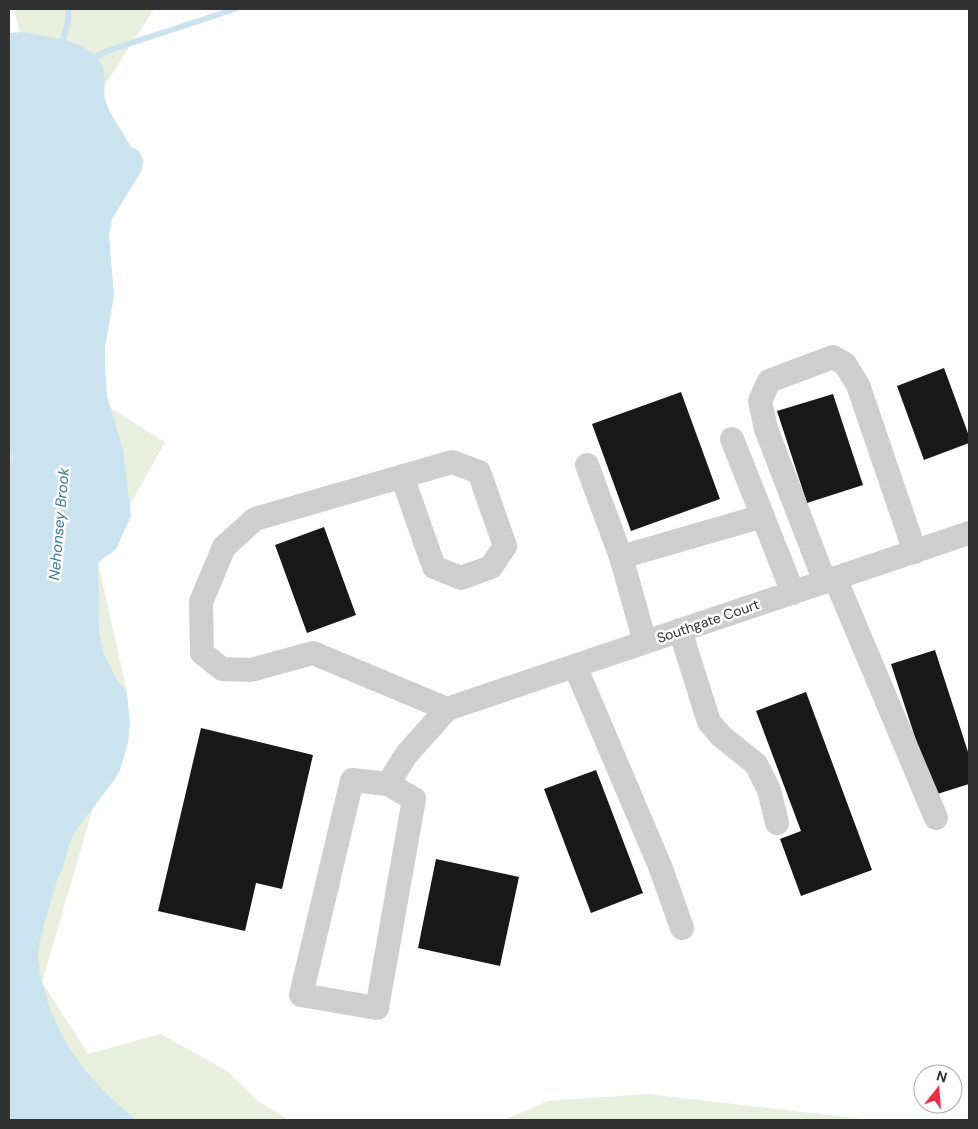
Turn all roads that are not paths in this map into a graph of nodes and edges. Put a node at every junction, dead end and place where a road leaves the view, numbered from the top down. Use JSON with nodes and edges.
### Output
{"nodes":[{"id":1,"x":732,"y":439,"type":"dead end"},
{"id":2,"x":587,"y":465,"type":"dead end"},
{"id":3,"x":402,"y":476,"type":"junction"},
{"id":4,"x":763,"y":516,"type":"junction"},
{"id":5,"x":969,"y":533,"type":"edge"},
{"id":6,"x":915,"y":552,"type":"junction"},
{"id":7,"x":621,"y":558,"type":"junction"},
{"id":8,"x":830,"y":580,"type":"junction"},
{"id":9,"x":793,"y":593,"type":"junction"},
{"id":10,"x":680,"y":630,"type":"junction"},
{"id":11,"x":645,"y":642,"type":"junction"},
{"id":12,"x":575,"y":666,"type":"junction"},
{"id":13,"x":447,"y":709,"type":"junction"},
{"id":14,"x":388,"y":784,"type":"junction"},
{"id":15,"x":936,"y":818,"type":"dead end"},
{"id":16,"x":776,"y":823,"type":"dead end"},
{"id":17,"x":682,"y":928,"type":"dead end"}],
"edges":[{"from":1,"to":4,"type":"street"},
{"from":2,"to":7,"type":"street"},
{"from":3,"to":3,"type":"street"},
{"from":3,"to":13,"type":"street"},
{"from":4,"to":7,"type":"street"},
{"from":4,"to":9,"type":"street"},
{"from":5,"to":6,"type":"street","name":"Southgate Court"},
{"from":6,"to":8,"type":"street","name":"Southgate Court"},
{"from":6,"to":8,"type":"street"},
{"from":7,"to":11,"type":"street"},
{"from":8,"to":9,"type":"street","name":"Southgate Court"},
{"from":8,"to":15,"type":"street"},
{"from":9,"to":10,"type":"street","name":"Southgate Court"},
{"from":10,"to":11,"type":"street","name":"Southgate Court"},
{"from":10,"to":16,"type":"street"},
{"from":11,"to":12,"type":"street","name":"Southgate Court"},
{"from":12,"to":13,"type":"street","name":"Southgate Court"},
{"from":12,"to":17,"type":"street"},
{"from":13,"to":14,"type":"street"},
{"from":14,"to":14,"type":"street"}]}
